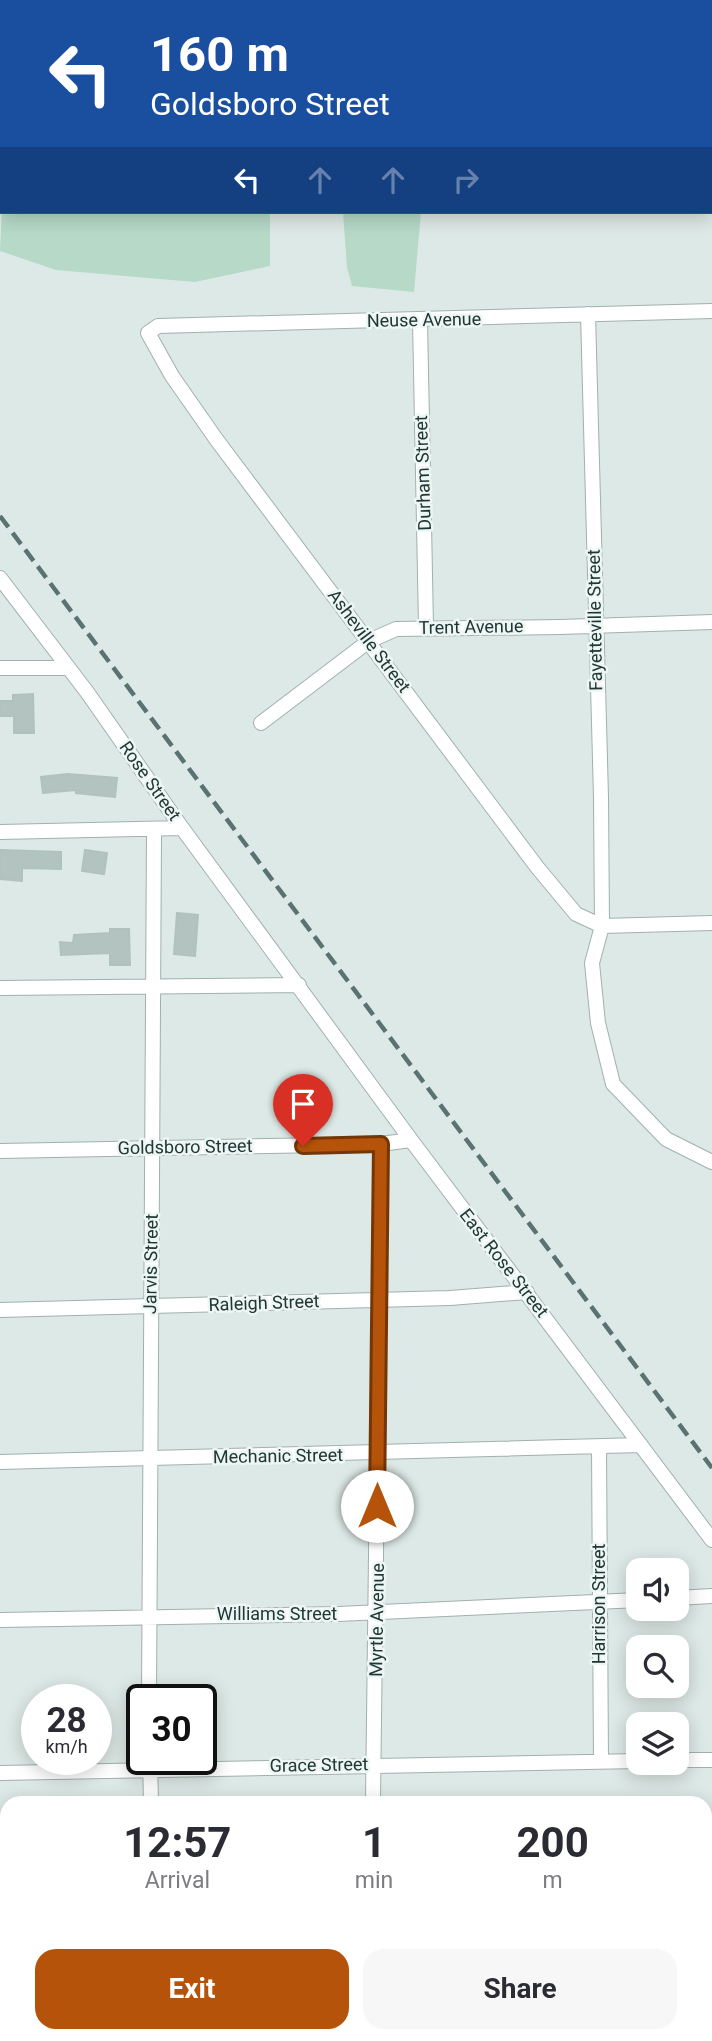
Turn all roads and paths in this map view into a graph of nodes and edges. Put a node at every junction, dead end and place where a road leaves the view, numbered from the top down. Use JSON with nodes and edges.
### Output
{"nodes":[{"id":1,"x":712,"y":311,"type":"edge"},
{"id":2,"x":588,"y":314,"type":"junction"},
{"id":3,"x":420,"y":320,"type":"junction"},
{"id":4,"x":150,"y":341,"type":"joint"},
{"id":5,"x":0,"y":578,"type":"edge"},
{"id":6,"x":712,"y":622,"type":"edge"},
{"id":7,"x":595,"y":625,"type":"junction"},
{"id":8,"x":426,"y":626,"type":"junction"},
{"id":9,"x":369,"y":641,"type":"junction"},
{"id":10,"x":0,"y":668,"type":"edge"},
{"id":11,"x":66,"y":668,"type":"junction"},
{"id":12,"x":261,"y":723,"type":"dead end"},
{"id":13,"x":182,"y":828,"type":"junction"},
{"id":14,"x":152,"y":829,"type":"junction"},
{"id":15,"x":0,"y":832,"type":"edge"},
{"id":16,"x":712,"y":923,"type":"edge"},
{"id":17,"x":602,"y":926,"type":"junction"},
{"id":18,"x":299,"y":985,"type":"junction"},
{"id":19,"x":152,"y":986,"type":"junction"},
{"id":20,"x":0,"y":988,"type":"edge"},
{"id":21,"x":411,"y":1140,"type":"junction"},
{"id":22,"x":381,"y":1144,"type":"junction"},
{"id":23,"x":152,"y":1147,"type":"junction"},
{"id":24,"x":0,"y":1151,"type":"edge"},
{"id":25,"x":712,"y":1162,"type":"edge"},
{"id":26,"x":527,"y":1292,"type":"junction"},
{"id":27,"x":378,"y":1300,"type":"junction"},
{"id":28,"x":150,"y":1307,"type":"junction"},
{"id":29,"x":0,"y":1310,"type":"edge"},
{"id":30,"x":641,"y":1445,"type":"junction"},
{"id":31,"x":599,"y":1447,"type":"junction"},
{"id":32,"x":377,"y":1454,"type":"junction"},
{"id":33,"x":149,"y":1458,"type":"junction"},
{"id":34,"x":0,"y":1462,"type":"edge"},
{"id":35,"x":712,"y":1540,"type":"edge"},
{"id":36,"x":712,"y":1596,"type":"edge"},
{"id":37,"x":689,"y":1597,"type":"edge"},
{"id":38,"x":626,"y":1601,"type":"edge"},
{"id":39,"x":599,"y":1602,"type":"junction"},
{"id":40,"x":378,"y":1612,"type":"junction"},
{"id":41,"x":149,"y":1616,"type":"junction"},
{"id":42,"x":0,"y":1620,"type":"edge"},
{"id":43,"x":149,"y":1684,"type":"edge"},
{"id":44,"x":689,"y":1760,"type":"edge"},
{"id":45,"x":712,"y":1760,"type":"edge"},
{"id":46,"x":601,"y":1761,"type":"junction"},
{"id":47,"x":626,"y":1761,"type":"edge"},
{"id":48,"x":217,"y":1763,"type":"edge"},
{"id":49,"x":376,"y":1764,"type":"junction"},
{"id":50,"x":126,"y":1765,"type":"edge"},
{"id":51,"x":0,"y":1773,"type":"edge"},
{"id":52,"x":150,"y":1775,"type":"edge"},
{"id":53,"x":151,"y":1796,"type":"edge"},
{"id":54,"x":373,"y":1796,"type":"edge"}],
"edges":[{"from":1,"to":2,"type":"street","name":"Neuse Avenue"},
{"from":2,"to":3,"type":"street","name":"Neuse Avenue"},
{"from":2,"to":7,"type":"street","name":"Fayetteville Street"},
{"from":3,"to":4,"type":"street","name":"Neuse Avenue"},
{"from":3,"to":8,"type":"street","name":"Durham Street"},
{"from":4,"to":9,"type":"street","name":"Asheville Street"},
{"from":5,"to":11,"type":"street","name":"Rose Street"},
{"from":6,"to":7,"type":"street","name":"Trent Avenue"},
{"from":7,"to":8,"type":"street","name":"Trent Avenue"},
{"from":7,"to":17,"type":"street","name":"Fayetteville Street"},
{"from":8,"to":9,"type":"street","name":"Trent Avenue"},
{"from":9,"to":12,"type":"street","name":"Trent Avenue"},
{"from":9,"to":17,"type":"street","name":"Asheville Street"},
{"from":10,"to":11,"type":"street"},
{"from":11,"to":13,"type":"street","name":"Rose Street"},
{"from":13,"to":14,"type":"street"},
{"from":13,"to":18,"type":"street","name":"Rose Street"},
{"from":14,"to":15,"type":"street"},
{"from":14,"to":19,"type":"street","name":"Jarvis Street"},
{"from":16,"to":17,"type":"street"},
{"from":17,"to":25,"type":"street","name":"Fayetteville Street"},
{"from":18,"to":19,"type":"street"},
{"from":18,"to":21,"type":"street","name":"East Rose Street"},
{"from":19,"to":20,"type":"street"},
{"from":19,"to":23,"type":"street","name":"Jarvis Street"},
{"from":21,"to":22,"type":"street","name":"Goldsboro Street"},
{"from":21,"to":26,"type":"street","name":"East Rose Street"},
{"from":22,"to":23,"type":"street","name":"Goldsboro Street"},
{"from":22,"to":27,"type":"street","name":"Myrtle Avenue"},
{"from":23,"to":24,"type":"street","name":"Goldsboro Street"},
{"from":23,"to":28,"type":"street","name":"Jarvis Street"},
{"from":26,"to":27,"type":"street","name":"Raleigh Street"},
{"from":26,"to":30,"type":"street","name":"East Rose Street"},
{"from":27,"to":28,"type":"street","name":"Raleigh Street"},
{"from":27,"to":32,"type":"street","name":"Myrtle Avenue"},
{"from":28,"to":29,"type":"street","name":"Raleigh Street"},
{"from":28,"to":33,"type":"street","name":"Jarvis Street"},
{"from":30,"to":31,"type":"street","name":"Mechanic Street"},
{"from":30,"to":35,"type":"street","name":"East Rose Street"},
{"from":31,"to":32,"type":"street","name":"Mechanic Street"},
{"from":31,"to":39,"type":"street","name":"Harrison Street"},
{"from":32,"to":33,"type":"street","name":"Mechanic Street"},
{"from":32,"to":40,"type":"street","name":"Myrtle Avenue"},
{"from":33,"to":34,"type":"street","name":"Mechanic Street"},
{"from":33,"to":41,"type":"street","name":"Jarvis Street"},
{"from":36,"to":37,"type":"street"},
{"from":38,"to":39,"type":"street","name":"Williams Street"},
{"from":39,"to":40,"type":"street","name":"Williams Street"},
{"from":39,"to":46,"type":"street","name":"Harrison Street"},
{"from":40,"to":41,"type":"street","name":"Williams Street"},
{"from":40,"to":49,"type":"street","name":"Myrtle Avenue"},
{"from":41,"to":42,"type":"street","name":"Williams Street"},
{"from":41,"to":43,"type":"street","name":"Jarvis Street"},
{"from":44,"to":45,"type":"street"},
{"from":46,"to":47,"type":"street","name":"Grace Street"},
{"from":46,"to":49,"type":"street","name":"Grace Street"},
{"from":48,"to":49,"type":"street","name":"Grace Street"},
{"from":49,"to":54,"type":"street","name":"Myrtle Avenue"},
{"from":50,"to":51,"type":"street","name":"Grace Street"},
{"from":52,"to":53,"type":"street"}]}
